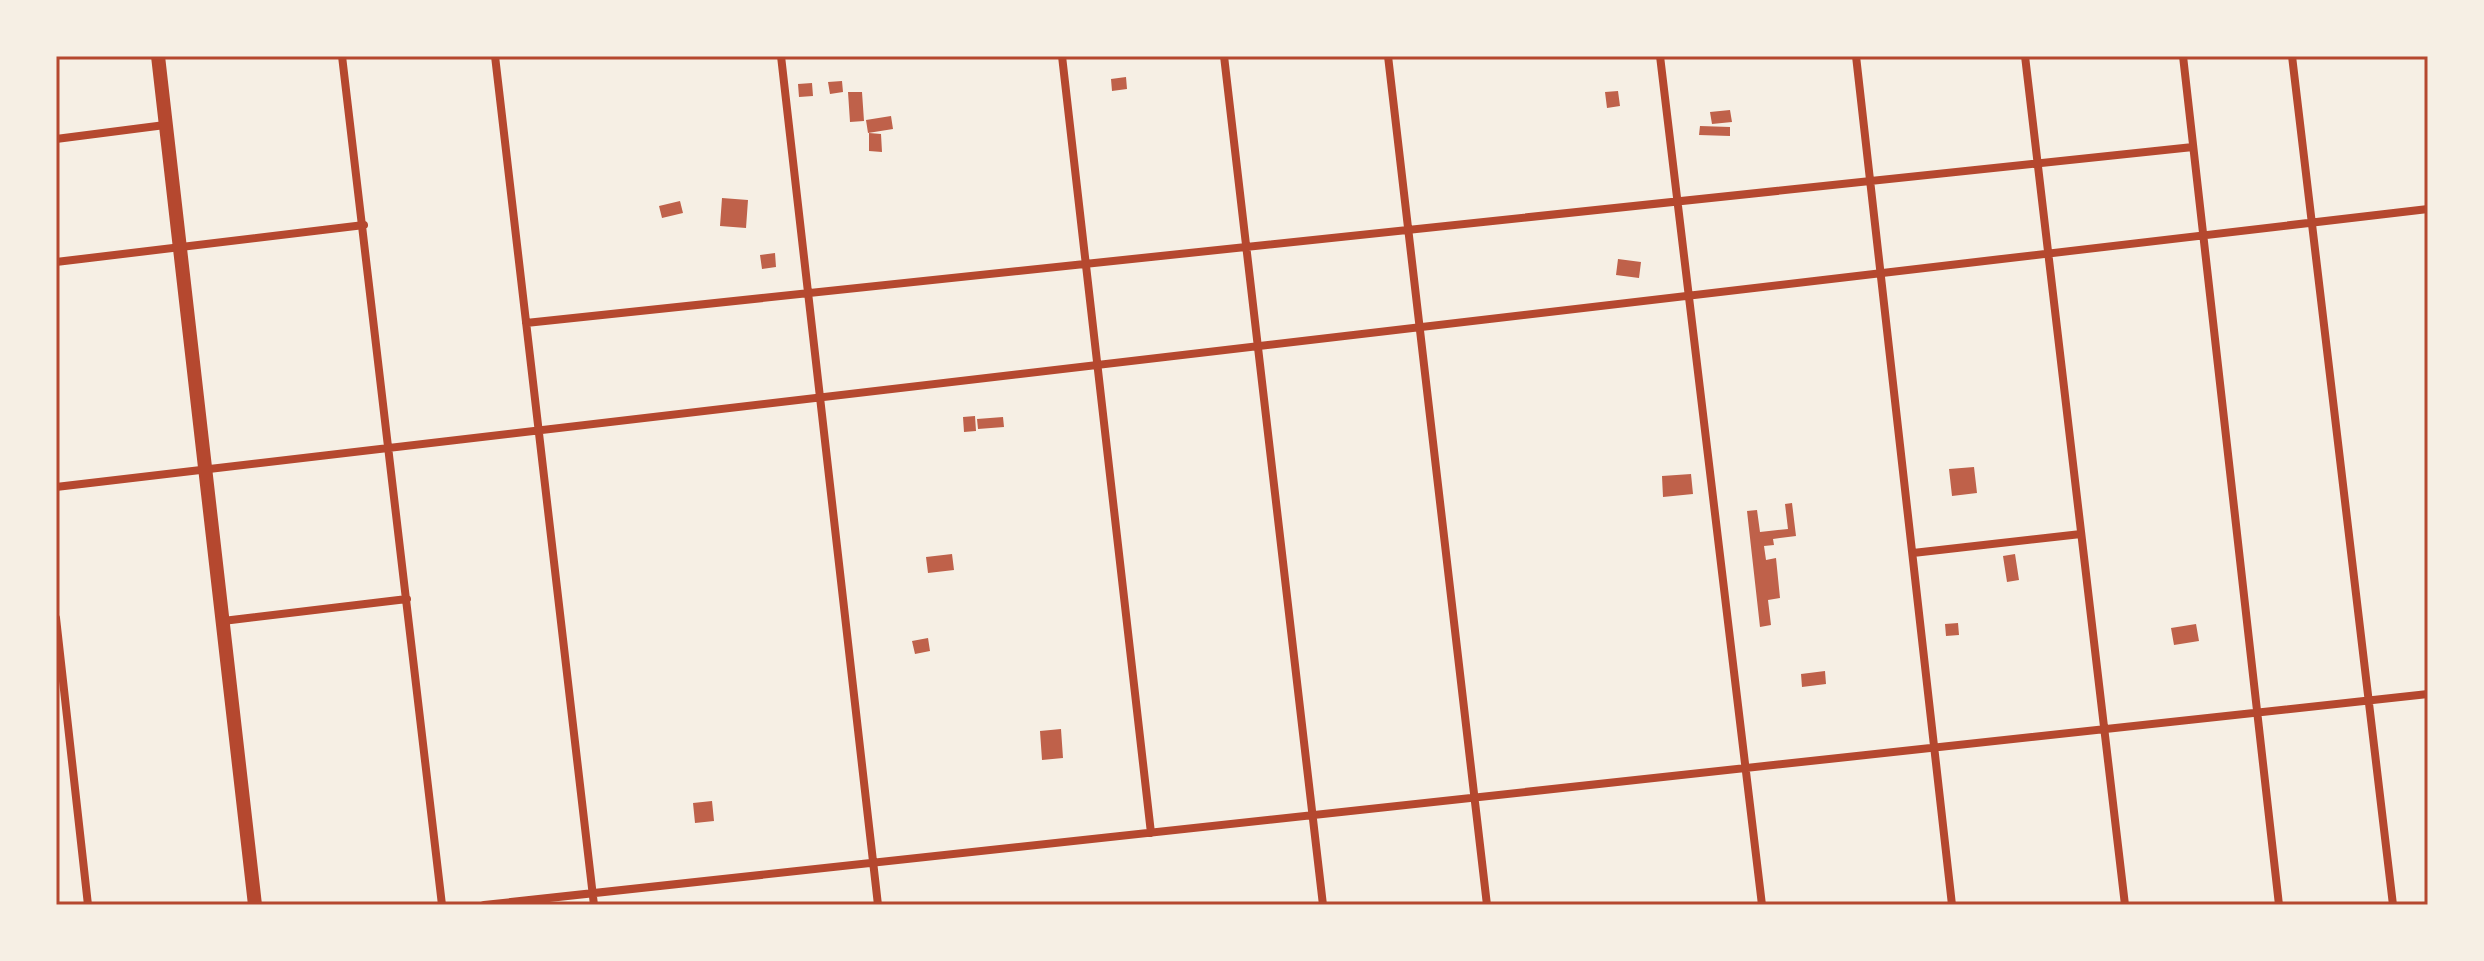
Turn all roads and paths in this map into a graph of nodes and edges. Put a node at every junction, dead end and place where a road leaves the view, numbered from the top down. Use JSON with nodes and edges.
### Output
{"nodes":[{"id":1,"x":158,"y":56,"type":"edge"},
{"id":2,"x":342,"y":56,"type":"edge"},
{"id":3,"x":495,"y":56,"type":"edge"},
{"id":4,"x":781,"y":56,"type":"edge"},
{"id":5,"x":1062,"y":56,"type":"edge"},
{"id":6,"x":1224,"y":56,"type":"edge"},
{"id":7,"x":1388,"y":56,"type":"edge"},
{"id":8,"x":1660,"y":56,"type":"edge"},
{"id":9,"x":1856,"y":56,"type":"edge"},
{"id":10,"x":2025,"y":56,"type":"edge"},
{"id":11,"x":2183,"y":56,"type":"edge"},
{"id":12,"x":2292,"y":56,"type":"edge"},
{"id":13,"x":165,"y":125,"type":"junction"},
{"id":14,"x":56,"y":139,"type":"edge"},
{"id":15,"x":2193,"y":147,"type":"junction"},
{"id":16,"x":2037,"y":162,"type":"junction"},
{"id":17,"x":1870,"y":179,"type":"junction"},
{"id":18,"x":1675,"y":200,"type":"junction"},
{"id":19,"x":2428,"y":209,"type":"edge"},
{"id":20,"x":2312,"y":222,"type":"junction"},
{"id":21,"x":364,"y":225,"type":"junction"},
{"id":22,"x":1409,"y":229,"type":"junction"},
{"id":23,"x":2203,"y":235,"type":"junction"},
{"id":24,"x":179,"y":246,"type":"junction"},
{"id":25,"x":1246,"y":246,"type":"junction"},
{"id":26,"x":2048,"y":253,"type":"junction"},
{"id":27,"x":56,"y":262,"type":"edge"},
{"id":28,"x":1084,"y":263,"type":"junction"},
{"id":29,"x":1880,"y":273,"type":"junction"},
{"id":30,"x":808,"y":293,"type":"junction"},
{"id":31,"x":1689,"y":296,"type":"junction"},
{"id":32,"x":526,"y":323,"type":"junction"},
{"id":33,"x":1420,"y":327,"type":"junction"},
{"id":34,"x":1258,"y":346,"type":"junction"},
{"id":35,"x":1096,"y":365,"type":"junction"},
{"id":36,"x":820,"y":397,"type":"junction"},
{"id":37,"x":539,"y":430,"type":"junction"},
{"id":38,"x":390,"y":448,"type":"junction"},
{"id":39,"x":205,"y":470,"type":"junction"},
{"id":40,"x":56,"y":487,"type":"edge"},
{"id":41,"x":2081,"y":534,"type":"junction"},
{"id":42,"x":1913,"y":553,"type":"junction"},
{"id":43,"x":407,"y":599,"type":"junction"},
{"id":44,"x":56,"y":618,"type":"edge"},
{"id":45,"x":223,"y":621,"type":"junction"},
{"id":46,"x":2428,"y":694,"type":"edge"},
{"id":47,"x":2368,"y":699,"type":"junction"},
{"id":48,"x":2257,"y":715,"type":"junction"},
{"id":49,"x":2104,"y":731,"type":"junction"},
{"id":50,"x":1934,"y":749,"type":"junction"},
{"id":51,"x":1747,"y":769,"type":"junction"},
{"id":52,"x":1477,"y":799,"type":"junction"},
{"id":53,"x":1312,"y":816,"type":"junction"},
{"id":54,"x":1151,"y":833,"type":"junction"},
{"id":55,"x":873,"y":863,"type":"junction"},
{"id":56,"x":593,"y":893,"type":"junction"},
{"id":57,"x":88,"y":905,"type":"edge"},
{"id":58,"x":255,"y":905,"type":"edge"},
{"id":59,"x":442,"y":905,"type":"edge"},
{"id":60,"x":484,"y":905,"type":"edge"},
{"id":61,"x":594,"y":905,"type":"edge"},
{"id":62,"x":878,"y":905,"type":"edge"},
{"id":63,"x":1323,"y":905,"type":"edge"},
{"id":64,"x":1487,"y":905,"type":"edge"},
{"id":65,"x":1762,"y":905,"type":"edge"},
{"id":66,"x":1952,"y":905,"type":"edge"},
{"id":67,"x":2125,"y":905,"type":"edge"},
{"id":68,"x":2279,"y":905,"type":"edge"},
{"id":69,"x":2393,"y":905,"type":"edge"}],
"edges":[{"from":1,"to":13,"type":"street"},
{"from":2,"to":21,"type":"street"},
{"from":3,"to":32,"type":"street"},
{"from":4,"to":30,"type":"street"},
{"from":5,"to":28,"type":"street"},
{"from":6,"to":25,"type":"street"},
{"from":7,"to":22,"type":"street"},
{"from":8,"to":18,"type":"street"},
{"from":9,"to":17,"type":"street"},
{"from":10,"to":16,"type":"street"},
{"from":11,"to":15,"type":"street"},
{"from":12,"to":20,"type":"street"},
{"from":13,"to":14,"type":"street"},
{"from":13,"to":24,"type":"street"},
{"from":15,"to":16,"type":"street"},
{"from":15,"to":23,"type":"street"},
{"from":16,"to":17,"type":"street"},
{"from":16,"to":26,"type":"street"},
{"from":17,"to":18,"type":"street"},
{"from":17,"to":29,"type":"street"},
{"from":18,"to":22,"type":"street"},
{"from":18,"to":31,"type":"street"},
{"from":19,"to":20,"type":"street"},
{"from":20,"to":23,"type":"street"},
{"from":20,"to":47,"type":"street"},
{"from":21,"to":24,"type":"street"},
{"from":21,"to":38,"type":"street"},
{"from":22,"to":25,"type":"street"},
{"from":22,"to":33,"type":"street"},
{"from":23,"to":26,"type":"street"},
{"from":23,"to":48,"type":"street"},
{"from":24,"to":27,"type":"street"},
{"from":24,"to":39,"type":"street"},
{"from":25,"to":28,"type":"street"},
{"from":25,"to":34,"type":"street"},
{"from":26,"to":29,"type":"street"},
{"from":26,"to":41,"type":"street"},
{"from":28,"to":30,"type":"street"},
{"from":28,"to":35,"type":"street"},
{"from":29,"to":31,"type":"street"},
{"from":29,"to":42,"type":"street"},
{"from":30,"to":32,"type":"street"},
{"from":30,"to":36,"type":"street"},
{"from":31,"to":33,"type":"street"},
{"from":31,"to":51,"type":"street"},
{"from":32,"to":37,"type":"street"},
{"from":33,"to":34,"type":"street"},
{"from":33,"to":52,"type":"street"},
{"from":34,"to":35,"type":"street"},
{"from":34,"to":53,"type":"street"},
{"from":35,"to":36,"type":"street"},
{"from":35,"to":54,"type":"street"},
{"from":36,"to":37,"type":"street"},
{"from":36,"to":55,"type":"street"},
{"from":37,"to":38,"type":"street"},
{"from":37,"to":56,"type":"street"},
{"from":38,"to":39,"type":"street"},
{"from":38,"to":43,"type":"street"},
{"from":39,"to":40,"type":"street"},
{"from":39,"to":45,"type":"street"},
{"from":41,"to":42,"type":"street"},
{"from":41,"to":49,"type":"street"},
{"from":42,"to":50,"type":"street"},
{"from":43,"to":45,"type":"street"},
{"from":43,"to":59,"type":"street"},
{"from":44,"to":57,"type":"street"},
{"from":45,"to":58,"type":"street"},
{"from":46,"to":47,"type":"street"},
{"from":47,"to":48,"type":"street"},
{"from":47,"to":69,"type":"street"},
{"from":48,"to":49,"type":"street"},
{"from":48,"to":68,"type":"street"},
{"from":49,"to":50,"type":"street"},
{"from":49,"to":67,"type":"street"},
{"from":50,"to":51,"type":"street"},
{"from":50,"to":66,"type":"street"},
{"from":51,"to":52,"type":"street"},
{"from":51,"to":65,"type":"street"},
{"from":52,"to":53,"type":"street"},
{"from":52,"to":64,"type":"street"},
{"from":53,"to":54,"type":"street"},
{"from":53,"to":63,"type":"street"},
{"from":54,"to":55,"type":"street"},
{"from":55,"to":56,"type":"street"},
{"from":55,"to":62,"type":"street"},
{"from":56,"to":60,"type":"street"},
{"from":56,"to":61,"type":"street"}]}
